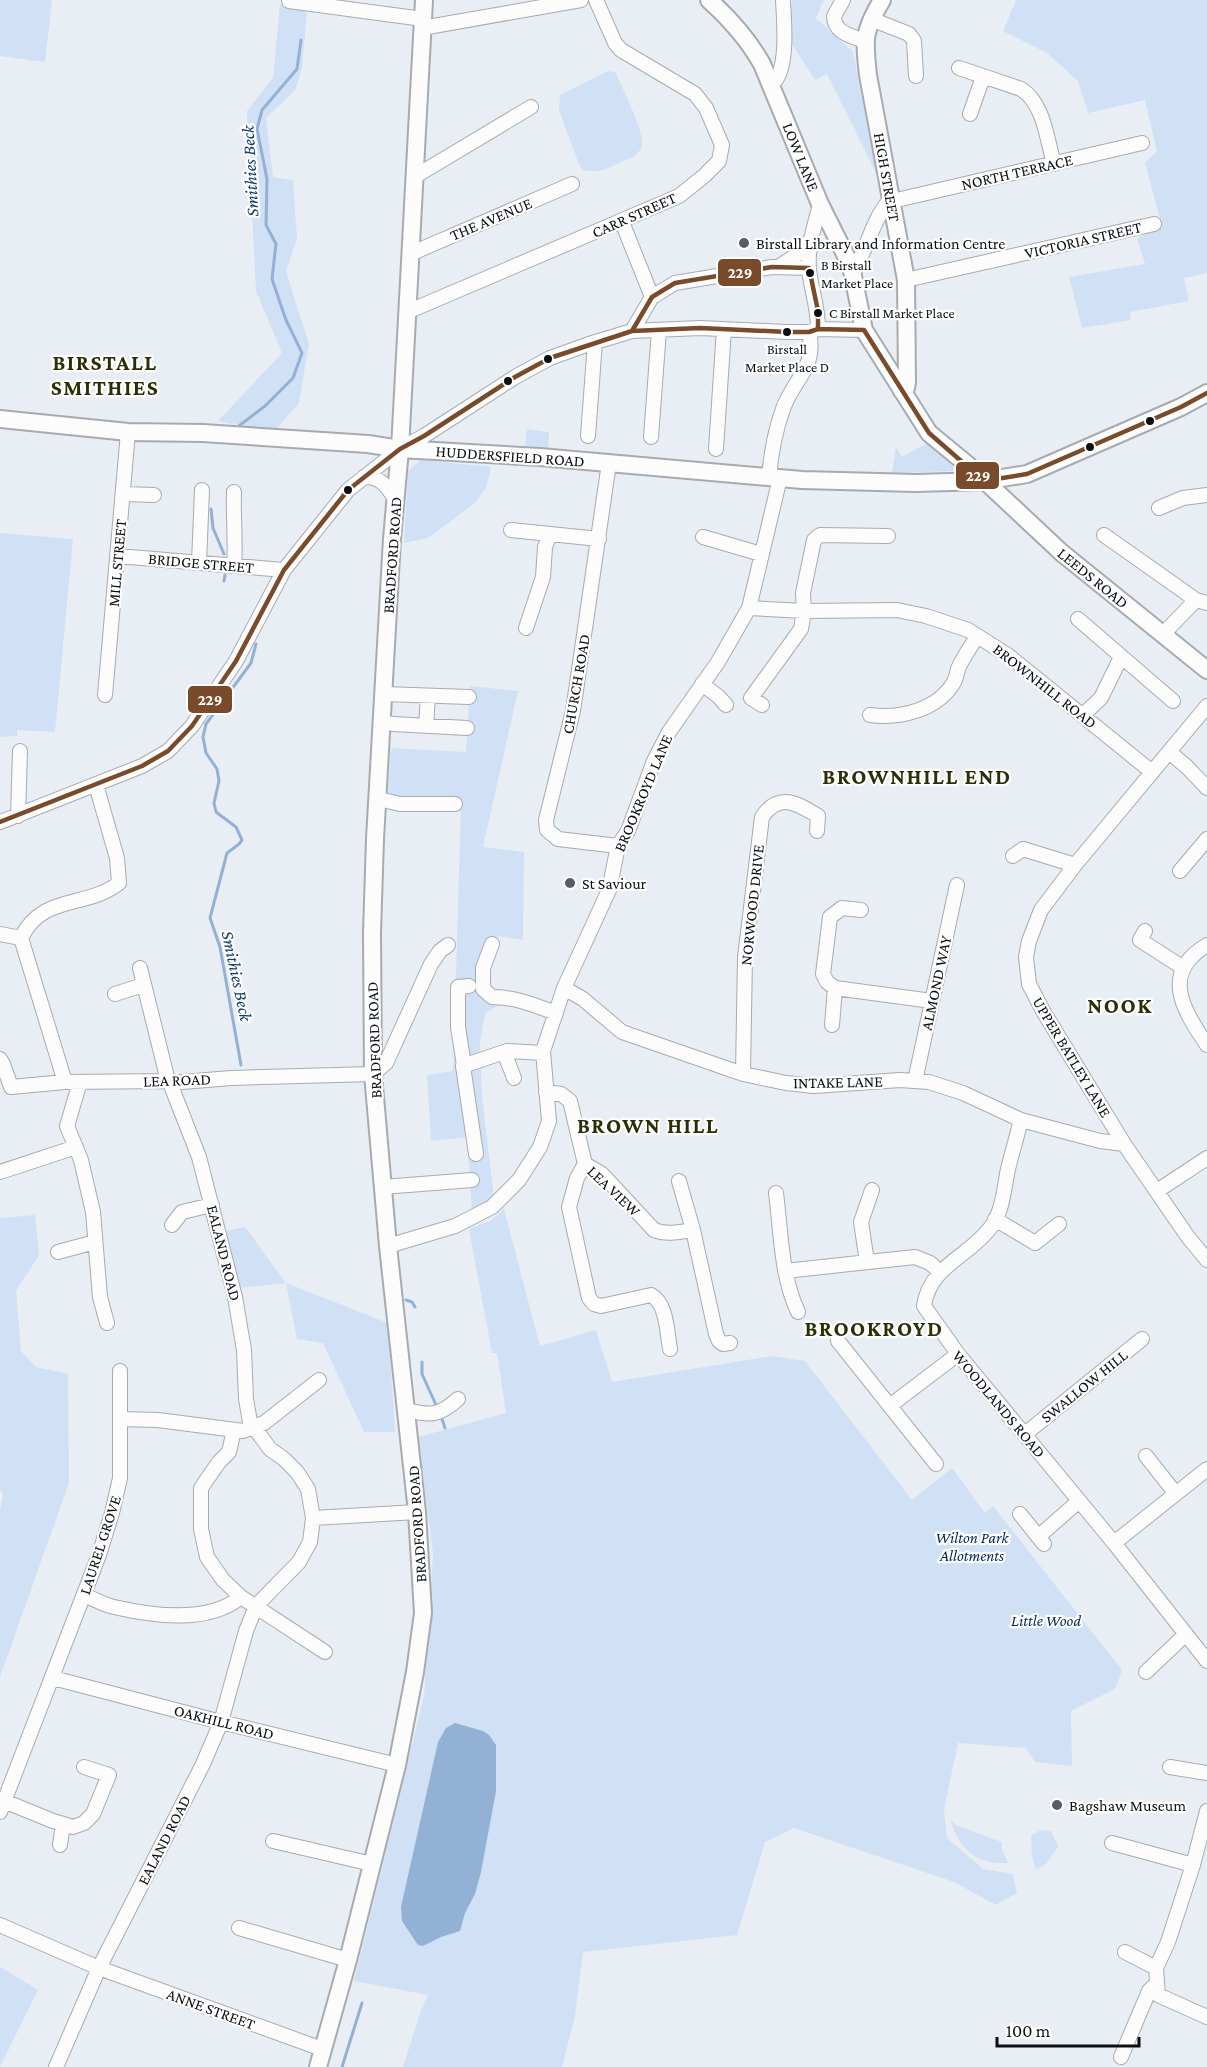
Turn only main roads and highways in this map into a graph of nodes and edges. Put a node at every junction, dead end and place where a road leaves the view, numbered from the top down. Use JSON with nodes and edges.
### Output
{"nodes":[{"id":1,"x":424,"y":0,"type":"edge"},
{"id":2,"x":882,"y":0,"type":"edge"},
{"id":3,"x":717,"y":2,"type":"edge"},
{"id":4,"x":864,"y":330,"type":"joint"},
{"id":5,"x":902,"y":391,"type":"junction"},
{"id":6,"x":1207,"y":393,"type":"edge"},
{"id":7,"x":0,"y":419,"type":"edge"},
{"id":8,"x":400,"y":449,"type":"junction"},
{"id":9,"x":984,"y":481,"type":"junction"},
{"id":10,"x":1207,"y":670,"type":"edge"},
{"id":11,"x":318,"y":2067,"type":"edge"}],
"edges":[{"from":1,"to":8,"type":"main road","name":"BRADFORD ROAD"},
{"from":2,"to":5,"type":"main road","name":"HIGH STREET"},
{"from":3,"to":4,"type":"main road","name":"LOW LANE"},
{"from":4,"to":5,"type":"main road","name":"LEEDS ROAD"},
{"from":5,"to":9,"type":"main road","name":"LEEDS ROAD"},
{"from":6,"to":9,"type":"main road","name":"HUDDERSFIELD ROAD"},
{"from":7,"to":8,"type":"main road","name":"HUDDERSFIELD ROAD"},
{"from":8,"to":9,"type":"main road","name":"HUDDERSFIELD ROAD"},
{"from":8,"to":11,"type":"main road","name":"BRADFORD ROAD"},
{"from":9,"to":10,"type":"main road","name":"LEEDS ROAD"}]}
